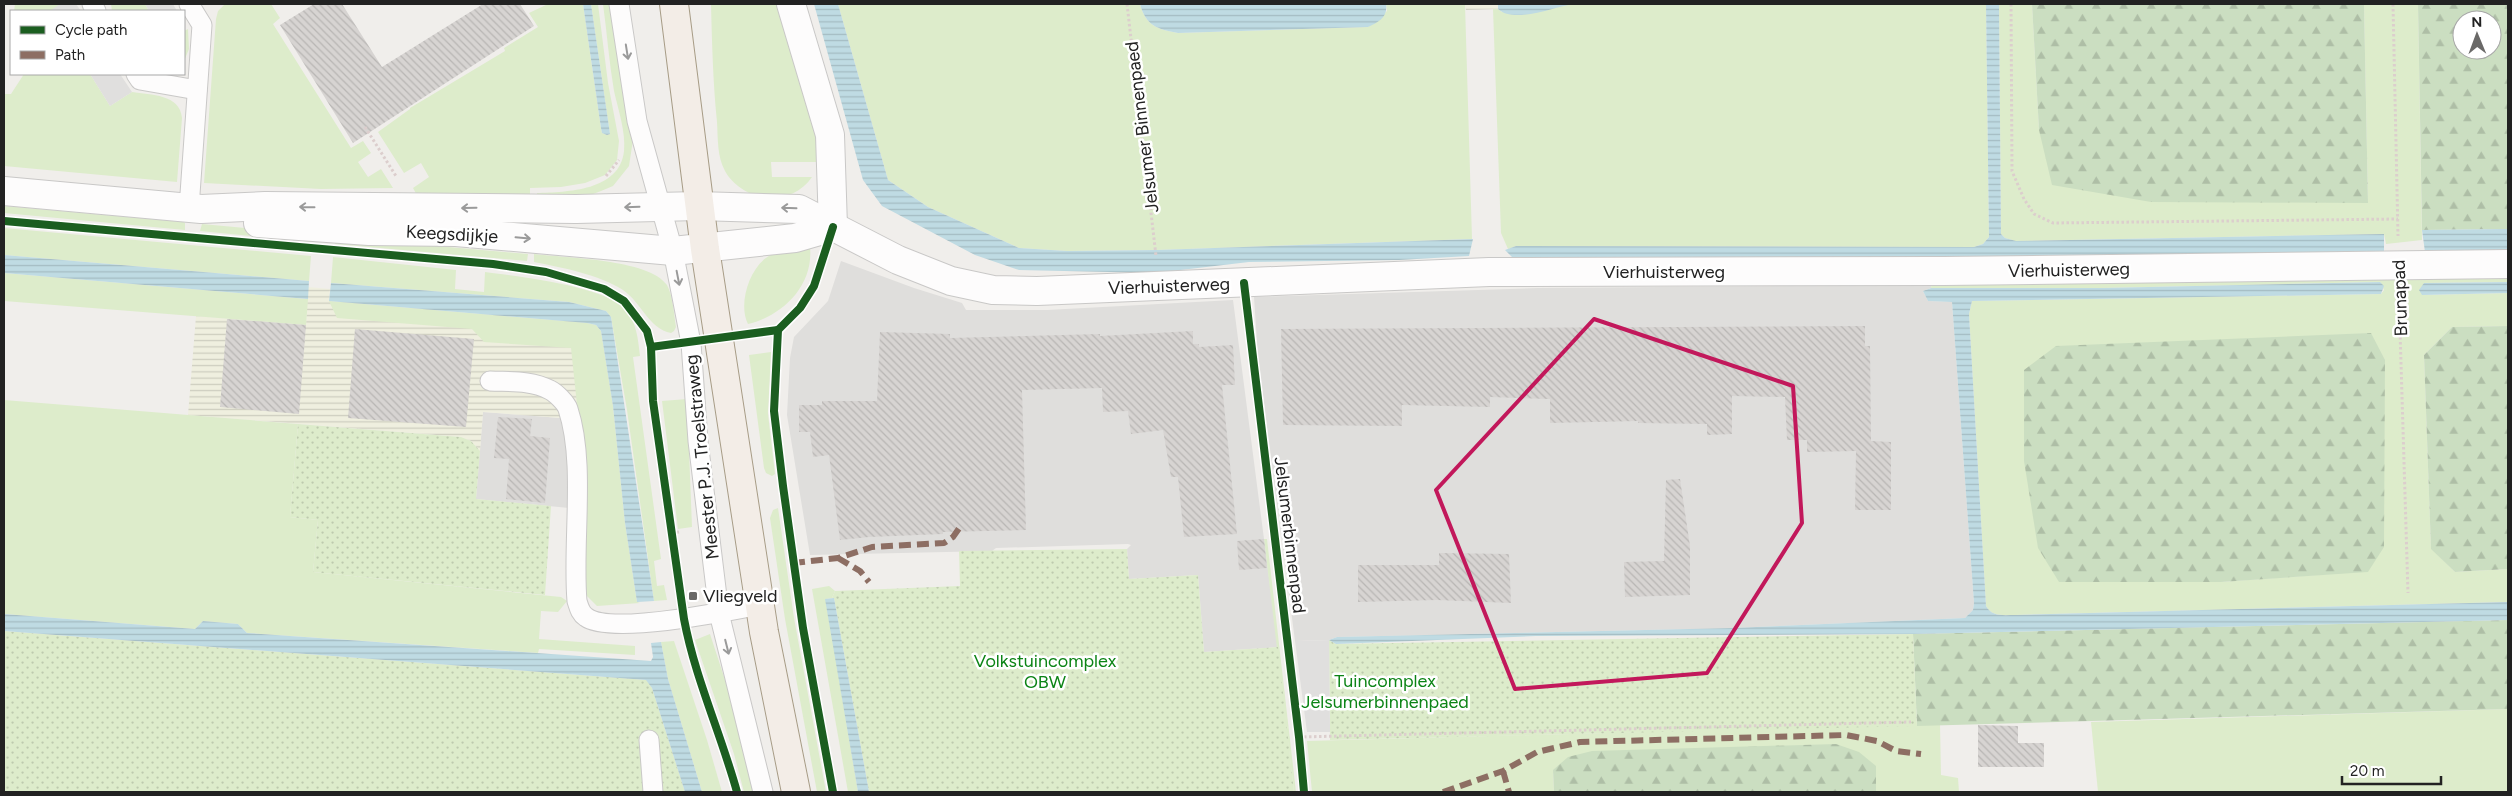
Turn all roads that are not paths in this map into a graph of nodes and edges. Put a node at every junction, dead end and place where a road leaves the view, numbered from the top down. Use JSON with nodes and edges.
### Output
{"nodes":[{"id":1,"x":619,"y":4,"type":"edge"},
{"id":2,"x":674,"y":4,"type":"edge"},
{"id":3,"x":791,"y":4,"type":"edge"},
{"id":4,"x":193,"y":5,"type":"edge"},
{"id":5,"x":137,"y":75,"type":"edge"},
{"id":6,"x":198,"y":90,"type":"junction"},
{"id":7,"x":4,"y":191,"type":"edge"},
{"id":8,"x":661,"y":206,"type":"junction"},
{"id":9,"x":698,"y":206,"type":"junction"},
{"id":10,"x":195,"y":209,"type":"junction"},
{"id":11,"x":833,"y":227,"type":"junction"},
{"id":12,"x":705,"y":249,"type":"junction"},
{"id":13,"x":673,"y":251,"type":"junction"},
{"id":14,"x":2508,"y":264,"type":"edge"},
{"id":15,"x":490,"y":381,"type":"dead end"},
{"id":16,"x":760,"y":604,"type":"junction"},
{"id":17,"x":719,"y":613,"type":"junction"},
{"id":18,"x":649,"y":740,"type":"dead end"},
{"id":19,"x":653,"y":792,"type":"edge"},
{"id":20,"x":763,"y":792,"type":"edge"},
{"id":21,"x":796,"y":792,"type":"edge"}],
"edges":[{"from":1,"to":8,"type":"lane","name":"Meester P.J. Troelstraweg","one_way":true},
{"from":2,"to":9,"type":"main road","name":"Meester P.J. Troelstraweg"},
{"from":3,"to":11,"type":"street"},
{"from":4,"to":6,"type":"lane"},
{"from":5,"to":6,"type":"lane"},
{"from":6,"to":10,"type":"lane"},
{"from":7,"to":10,"type":"street","name":"Keegsdijkje"},
{"from":8,"to":9,"type":"street","name":"Keegsdijkje"},
{"from":8,"to":10,"type":"street","name":"Keegsdijkje","one_way":true},
{"from":8,"to":13,"type":"lane","name":"Meester P.J. Troelstraweg"},
{"from":11,"to":9,"type":"street","name":"Vierhuisterweg","one_way":true},
{"from":9,"to":12,"type":"main road","name":"Meester P.J. Troelstraweg"},
{"from":10,"to":13,"type":"street","name":"Keegsdijkje","one_way":true},
{"from":11,"to":12,"type":"street"},
{"from":11,"to":14,"type":"street","name":"Vierhuisterweg"},
{"from":12,"to":13,"type":"street","name":"Keegsdijkje"},
{"from":12,"to":16,"type":"main road","name":"Meester P.J. Troelstraweg"},
{"from":13,"to":17,"type":"lane","name":"Meester P.J. Troelstraweg","one_way":true},
{"from":15,"to":17,"type":"lane"},
{"from":16,"to":17,"type":"lane"},
{"from":16,"to":21,"type":"main road","name":"Meester P.J. Troelstraweg"},
{"from":17,"to":20,"type":"lane","name":"Meester P.J. Troelstraweg","one_way":true},
{"from":18,"to":19,"type":"lane"}]}
